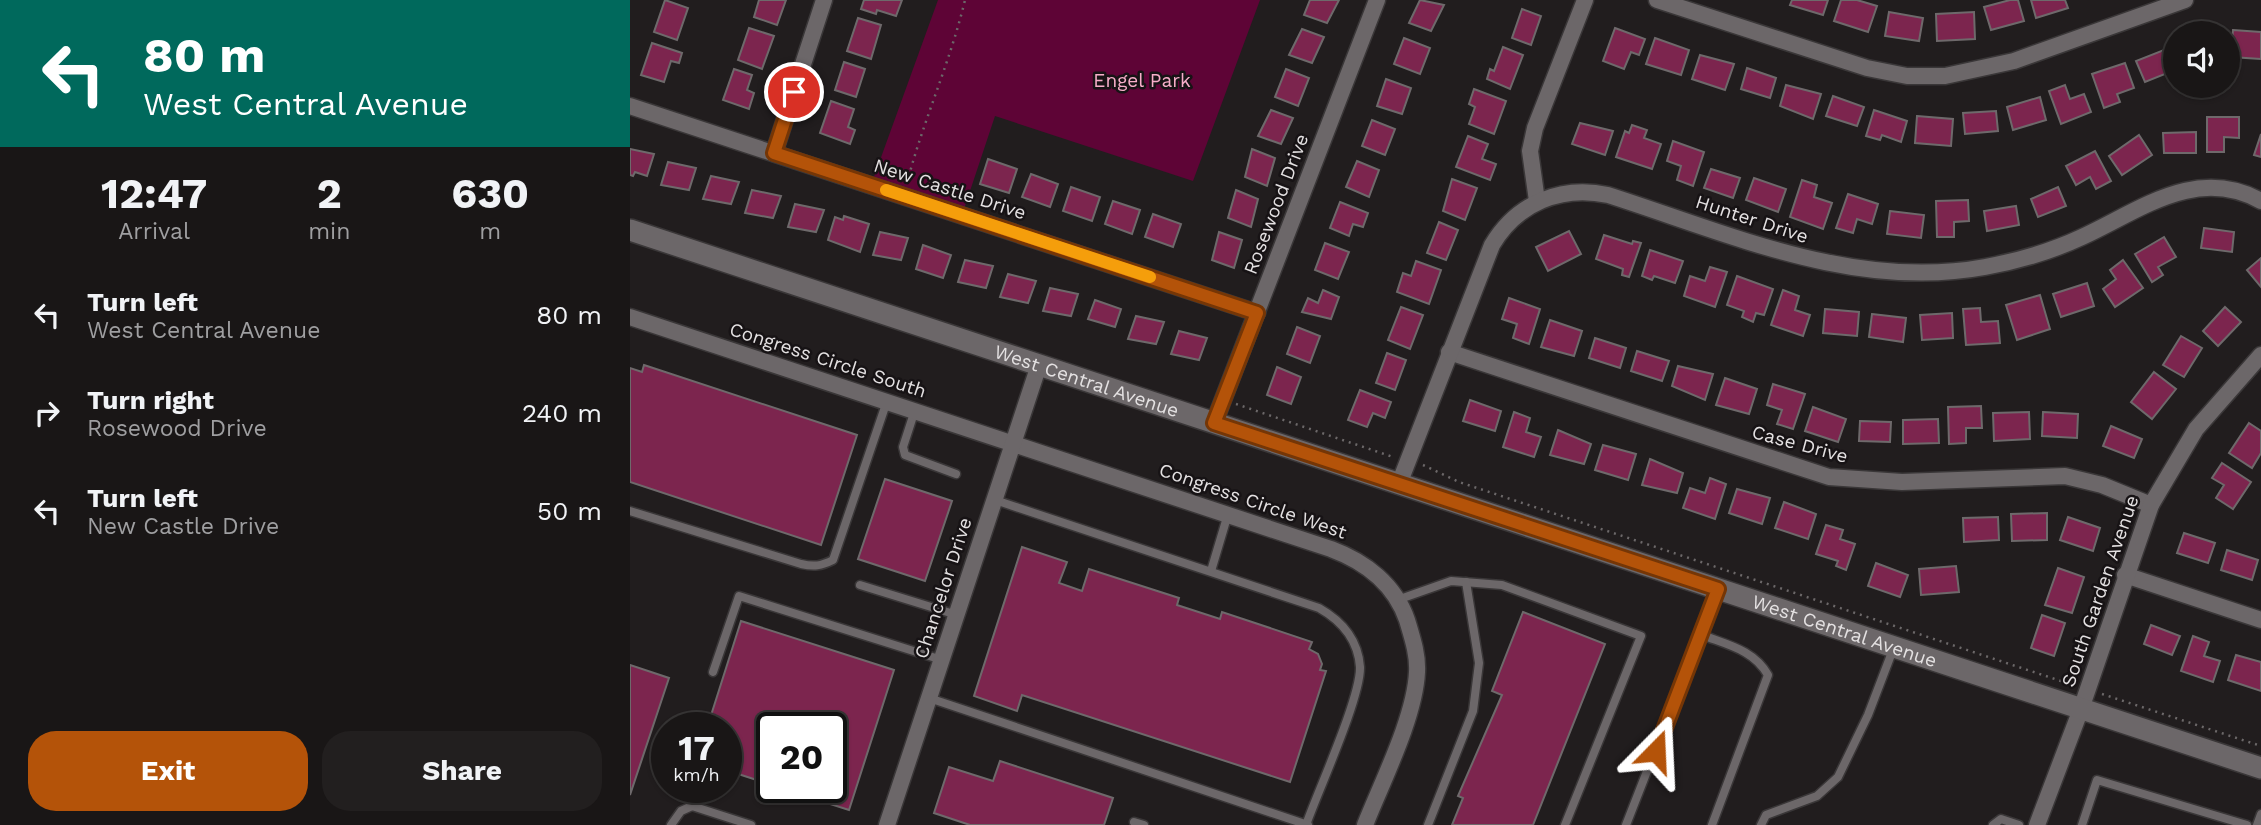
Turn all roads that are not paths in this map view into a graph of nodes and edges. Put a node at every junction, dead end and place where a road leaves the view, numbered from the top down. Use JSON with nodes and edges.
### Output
{"nodes":[{"id":1,"x":824,"y":0,"type":"edge"},
{"id":2,"x":1377,"y":0,"type":"edge"},
{"id":3,"x":1585,"y":0,"type":"edge"},
{"id":4,"x":1657,"y":0,"type":"edge"},
{"id":5,"x":2185,"y":0,"type":"edge"},
{"id":6,"x":630,"y":106,"type":"edge"},
{"id":7,"x":774,"y":153,"type":"junction"},
{"id":8,"x":1537,"y":201,"type":"junction"},
{"id":9,"x":2261,"y":201,"type":"edge"},
{"id":10,"x":630,"y":230,"type":"edge"},
{"id":11,"x":1257,"y":313,"type":"junction"},
{"id":12,"x":630,"y":317,"type":"edge"},
{"id":13,"x":1449,"y":352,"type":"junction"},
{"id":14,"x":2261,"y":355,"type":"edge"},
{"id":15,"x":1039,"y":365,"type":"junction"},
{"id":16,"x":887,"y":401,"type":"junction"},
{"id":17,"x":915,"y":410,"type":"junction"},
{"id":18,"x":1214,"y":423,"type":"junction"},
{"id":19,"x":1013,"y":443,"type":"junction"},
{"id":20,"x":956,"y":474,"type":"dead end"},
{"id":21,"x":1399,"y":484,"type":"junction"},
{"id":22,"x":995,"y":500,"type":"junction"},
{"id":23,"x":2151,"y":505,"type":"junction"},
{"id":24,"x":630,"y":511,"type":"edge"},
{"id":25,"x":1228,"y":514,"type":"junction"},
{"id":26,"x":1210,"y":571,"type":"junction"},
{"id":27,"x":2126,"y":575,"type":"junction"},
{"id":28,"x":1466,"y":582,"type":"junction"},
{"id":29,"x":860,"y":585,"type":"dead end"},
{"id":30,"x":1718,"y":589,"type":"junction"},
{"id":31,"x":1400,"y":599,"type":"junction"},
{"id":32,"x":957,"y":615,"type":"junction"},
{"id":33,"x":2261,"y":620,"type":"edge"},
{"id":34,"x":1702,"y":635,"type":"junction"},
{"id":35,"x":1894,"y":647,"type":"junction"},
{"id":36,"x":942,"y":660,"type":"junction"},
{"id":37,"x":713,"y":671,"type":"dead end"},
{"id":38,"x":929,"y":698,"type":"junction"},
{"id":39,"x":2084,"y":699,"type":"junction"},
{"id":40,"x":2261,"y":768,"type":"edge"},
{"id":41,"x":2261,"y":814,"type":"edge"},
{"id":42,"x":1134,"y":822,"type":"dead end"},
{"id":43,"x":671,"y":825,"type":"edge"},
{"id":44,"x":751,"y":825,"type":"edge"},
{"id":45,"x":888,"y":825,"type":"edge"},
{"id":46,"x":1144,"y":825,"type":"edge"},
{"id":47,"x":1307,"y":825,"type":"edge"},
{"id":48,"x":1365,"y":825,"type":"edge"},
{"id":49,"x":1428,"y":825,"type":"edge"},
{"id":50,"x":1565,"y":825,"type":"edge"},
{"id":51,"x":1626,"y":825,"type":"edge"},
{"id":52,"x":1712,"y":825,"type":"edge"},
{"id":53,"x":1761,"y":825,"type":"edge"},
{"id":54,"x":1993,"y":825,"type":"edge"},
{"id":55,"x":2019,"y":825,"type":"edge"},
{"id":56,"x":2037,"y":825,"type":"edge"},
{"id":57,"x":2082,"y":825,"type":"edge"},
{"id":58,"x":2247,"y":825,"type":"edge"},
{"id":59,"x":2257,"y":825,"type":"edge"}],
"edges":[{"from":1,"to":7,"type":"street"},
{"from":2,"to":11,"type":"street","name":"Rosewood Drive"},
{"from":3,"to":8,"type":"street"},
{"from":4,"to":5,"type":"street"},
{"from":6,"to":7,"type":"street","name":"New Castle Drive"},
{"from":7,"to":11,"type":"street","name":"New Castle Drive"},
{"from":8,"to":9,"type":"street","name":"Hunter Drive"},
{"from":8,"to":13,"type":"street","name":"Hunter Drive"},
{"from":10,"to":15,"type":"street","name":"West Central Avenue"},
{"from":11,"to":18,"type":"street","name":"Rosewood Drive"},
{"from":12,"to":16,"type":"street","name":"Congress Circle South"},
{"from":13,"to":21,"type":"street","name":"Hunter Drive"},
{"from":13,"to":23,"type":"street","name":"Case Drive"},
{"from":14,"to":23,"type":"street","name":"South Garden Avenue"},
{"from":15,"to":18,"type":"street","name":"West Central Avenue"},
{"from":15,"to":19,"type":"street","name":"Chancelor Drive"},
{"from":16,"to":17,"type":"street","name":"Congress Circle South"},
{"from":16,"to":24,"type":"lane"},
{"from":17,"to":19,"type":"street","name":"Congress Circle South"},
{"from":17,"to":20,"type":"lane"},
{"from":18,"to":21,"type":"street","name":"West Central Avenue"},
{"from":19,"to":22,"type":"street","name":"Chancelor Drive"},
{"from":19,"to":25,"type":"street","name":"Congress Circle West"},
{"from":21,"to":30,"type":"street","name":"West Central Avenue"},
{"from":22,"to":26,"type":"lane"},
{"from":22,"to":32,"type":"street","name":"Chancelor Drive"},
{"from":23,"to":27,"type":"street","name":"South Garden Avenue"},
{"from":25,"to":26,"type":"lane"},
{"from":25,"to":31,"type":"street","name":"Congress Circle West"},
{"from":26,"to":47,"type":"lane"},
{"from":27,"to":33,"type":"street"},
{"from":27,"to":39,"type":"street","name":"South Garden Avenue"},
{"from":28,"to":31,"type":"lane"},
{"from":28,"to":49,"type":"lane"},
{"from":28,"to":50,"type":"lane"},
{"from":29,"to":32,"type":"lane"},
{"from":30,"to":34,"type":"lane"},
{"from":30,"to":35,"type":"street","name":"West Central Avenue"},
{"from":31,"to":48,"type":"street","name":"Congress Circle West"},
{"from":32,"to":36,"type":"street","name":"Chancelor Drive"},
{"from":34,"to":51,"type":"lane"},
{"from":34,"to":52,"type":"lane"},
{"from":35,"to":39,"type":"street","name":"West Central Avenue"},
{"from":35,"to":53,"type":"lane"},
{"from":36,"to":37,"type":"lane"},
{"from":36,"to":38,"type":"street","name":"Chancelor Drive"},
{"from":38,"to":45,"type":"street","name":"Chancelor Drive"},
{"from":38,"to":47,"type":"lane"},
{"from":39,"to":40,"type":"street","name":"West Central Avenue"},
{"from":39,"to":56,"type":"street","name":"South Garden Avenue"},
{"from":41,"to":59,"type":"lane"},
{"from":42,"to":46,"type":"lane"},
{"from":43,"to":44,"type":"lane"},
{"from":54,"to":55,"type":"lane"},
{"from":57,"to":58,"type":"lane"}]}
